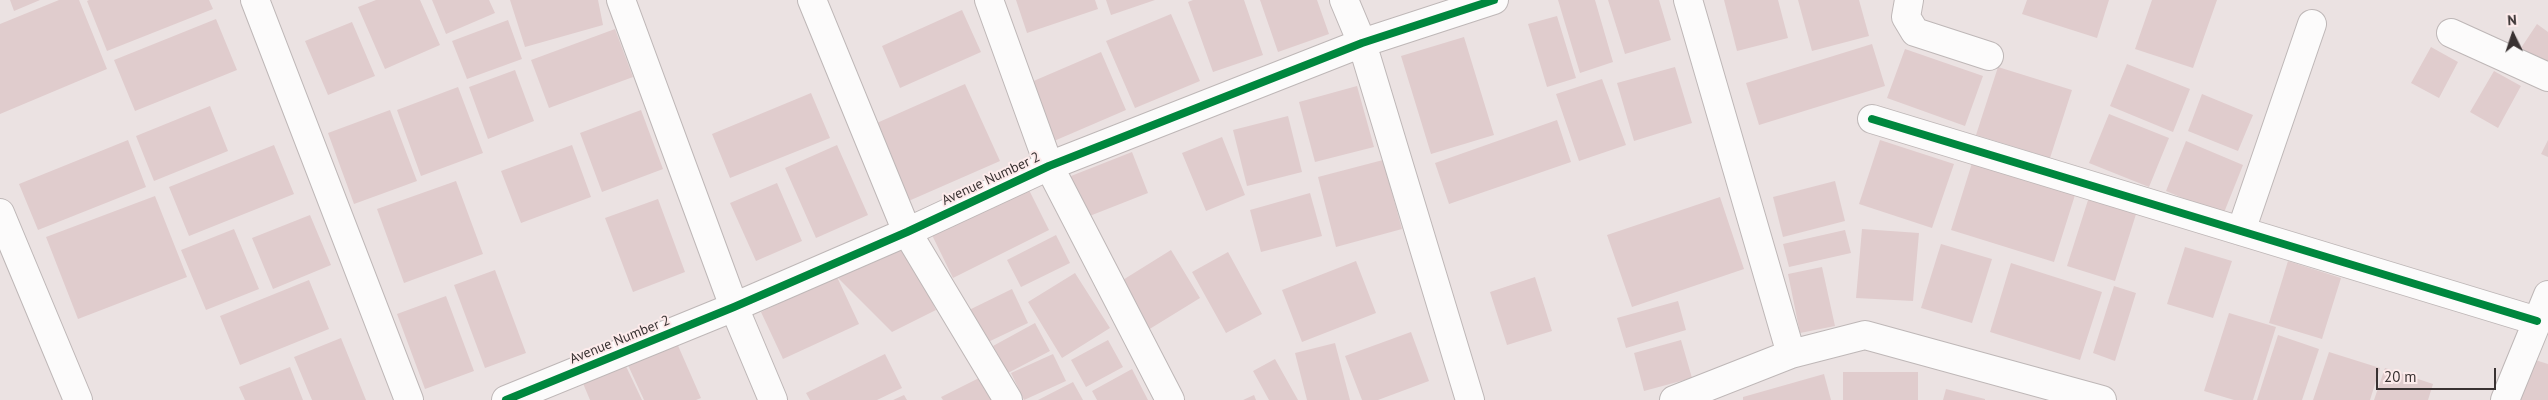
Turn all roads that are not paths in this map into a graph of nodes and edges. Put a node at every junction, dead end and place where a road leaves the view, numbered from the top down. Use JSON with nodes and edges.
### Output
{"nodes":[{"id":1,"x":255,"y":0,"type":"edge"},
{"id":2,"x":621,"y":0,"type":"edge"},
{"id":3,"x":812,"y":0,"type":"edge"},
{"id":4,"x":989,"y":0,"type":"edge"},
{"id":5,"x":1344,"y":0,"type":"edge"},
{"id":6,"x":1494,"y":0,"type":"edge"},
{"id":7,"x":1688,"y":0,"type":"edge"},
{"id":8,"x":1909,"y":0,"type":"edge"},
{"id":9,"x":2312,"y":24,"type":"dead end"},
{"id":10,"x":2451,"y":33,"type":"dead end"},
{"id":11,"x":1362,"y":43,"type":"junction"},
{"id":12,"x":1989,"y":56,"type":"dead end"},
{"id":13,"x":2548,"y":78,"type":"edge"},
{"id":14,"x":1872,"y":119,"type":"dead end"},
{"id":15,"x":1049,"y":166,"type":"junction"},
{"id":16,"x":0,"y":213,"type":"edge"},
{"id":17,"x":2241,"y":231,"type":"junction"},
{"id":18,"x":907,"y":232,"type":"junction"},
{"id":19,"x":2548,"y":295,"type":"edge"},
{"id":20,"x":734,"y":307,"type":"junction"},
{"id":21,"x":2537,"y":321,"type":"junction"},
{"id":22,"x":1791,"y":354,"type":"junction"},
{"id":23,"x":1726,"y":390,"type":"edge"},
{"id":24,"x":78,"y":400,"type":"edge"},
{"id":25,"x":410,"y":400,"type":"edge"},
{"id":26,"x":506,"y":400,"type":"edge"},
{"id":27,"x":773,"y":400,"type":"edge"},
{"id":28,"x":1008,"y":400,"type":"edge"},
{"id":29,"x":1170,"y":400,"type":"edge"},
{"id":30,"x":1470,"y":400,"type":"edge"},
{"id":31,"x":1674,"y":400,"type":"edge"},
{"id":32,"x":2102,"y":400,"type":"edge"},
{"id":33,"x":2505,"y":400,"type":"edge"}],
"edges":[{"from":1,"to":25,"type":"street"},
{"from":2,"to":20,"type":"street"},
{"from":3,"to":18,"type":"street"},
{"from":4,"to":15,"type":"street"},
{"from":5,"to":11,"type":"street"},
{"from":6,"to":11,"type":"street","name":"Avenue Number 2"},
{"from":7,"to":22,"type":"street"},
{"from":8,"to":12,"type":"street"},
{"from":9,"to":17,"type":"street"},
{"from":10,"to":13,"type":"street"},
{"from":11,"to":15,"type":"street","name":"Avenue Number 2"},
{"from":11,"to":30,"type":"street"},
{"from":14,"to":17,"type":"street"},
{"from":15,"to":18,"type":"street","name":"Avenue Number 2"},
{"from":15,"to":29,"type":"street"},
{"from":16,"to":24,"type":"street"},
{"from":17,"to":21,"type":"street"},
{"from":18,"to":20,"type":"street","name":"Avenue Number 2"},
{"from":18,"to":28,"type":"street"},
{"from":19,"to":21,"type":"street"},
{"from":20,"to":26,"type":"street","name":"Avenue Number 2"},
{"from":20,"to":27,"type":"street"},
{"from":21,"to":33,"type":"street"},
{"from":22,"to":23,"type":"street"},
{"from":22,"to":32,"type":"street"},
{"from":23,"to":31,"type":"street"}]}
